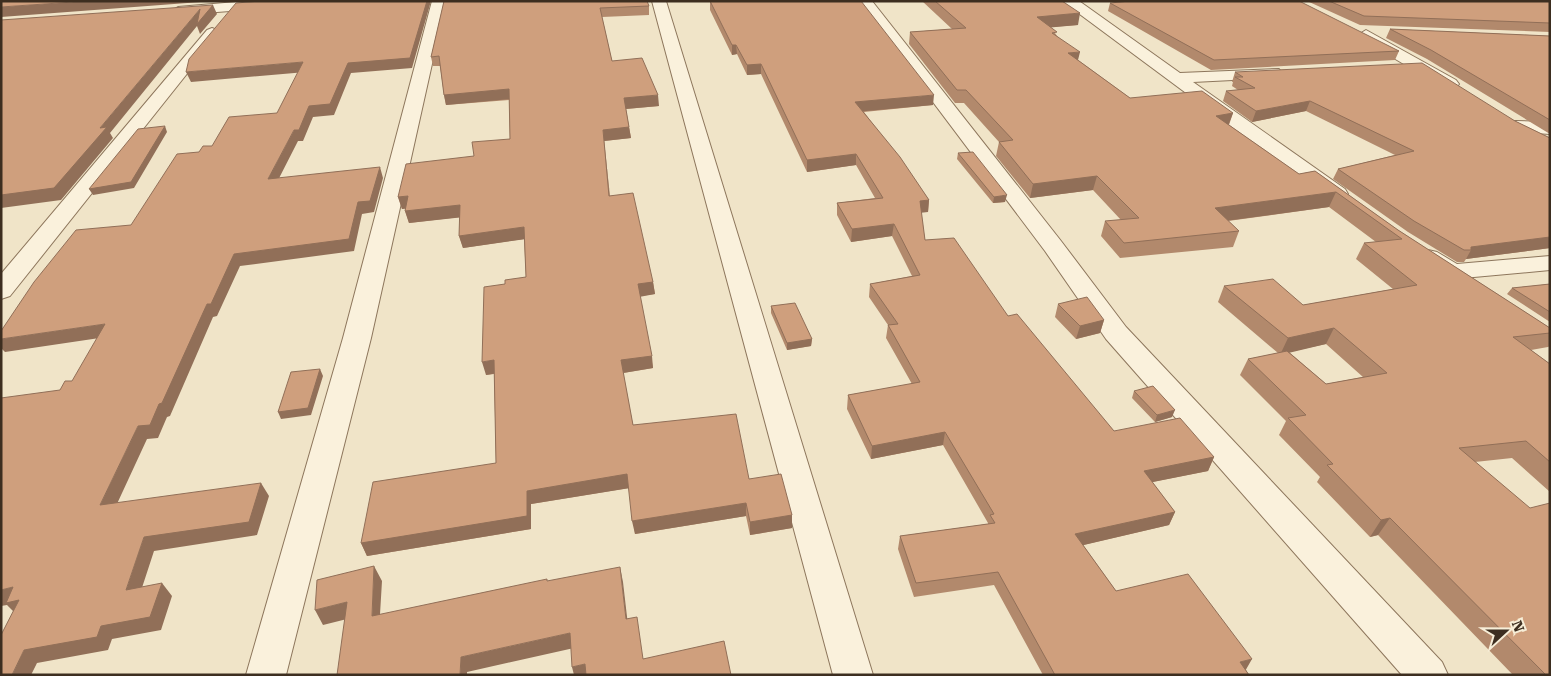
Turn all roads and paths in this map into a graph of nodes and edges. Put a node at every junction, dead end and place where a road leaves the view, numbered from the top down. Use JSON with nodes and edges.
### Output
{"nodes":[{"id":1,"x":308,"y":1,"type":"edge"},
{"id":2,"x":439,"y":1,"type":"edge"},
{"id":3,"x":659,"y":1,"type":"edge"},
{"id":4,"x":864,"y":1,"type":"edge"},
{"id":5,"x":1068,"y":1,"type":"edge"},
{"id":6,"x":233,"y":7,"type":"junction"},
{"id":7,"x":165,"y":12,"type":"edge"},
{"id":8,"x":1388,"y":32,"type":"edge"},
{"id":9,"x":1421,"y":66,"type":"junction"},
{"id":10,"x":1392,"y":67,"type":"edge"},
{"id":11,"x":1294,"y":72,"type":"edge"},
{"id":12,"x":1177,"y":78,"type":"junction"},
{"id":13,"x":1460,"y":91,"type":"edge"},
{"id":14,"x":1550,"y":128,"type":"edge"},
{"id":15,"x":1550,"y":144,"type":"edge"},
{"id":16,"x":1351,"y":204,"type":"edge"},
{"id":17,"x":1414,"y":248,"type":"edge"},
{"id":18,"x":1550,"y":263,"type":"edge"},
{"id":19,"x":1452,"y":272,"type":"junction"},
{"id":20,"x":1,"y":291,"type":"edge"},
{"id":21,"x":1484,"y":294,"type":"edge"},
{"id":22,"x":266,"y":675,"type":"edge"},
{"id":23,"x":853,"y":675,"type":"edge"},
{"id":24,"x":1428,"y":675,"type":"edge"}],
"edges":[{"from":1,"to":6,"type":"street"},
{"from":2,"to":22,"type":"street"},
{"from":3,"to":23,"type":"street"},
{"from":4,"to":24,"type":"street"},
{"from":5,"to":12,"type":"street"},
{"from":6,"to":7,"type":"street"},
{"from":6,"to":20,"type":"street"},
{"from":8,"to":9,"type":"street"},
{"from":9,"to":10,"type":"street"},
{"from":9,"to":13,"type":"street"},
{"from":11,"to":12,"type":"street"},
{"from":12,"to":16,"type":"street"},
{"from":14,"to":15,"type":"street"},
{"from":17,"to":19,"type":"street"},
{"from":18,"to":19,"type":"street"},
{"from":19,"to":21,"type":"street"}]}
